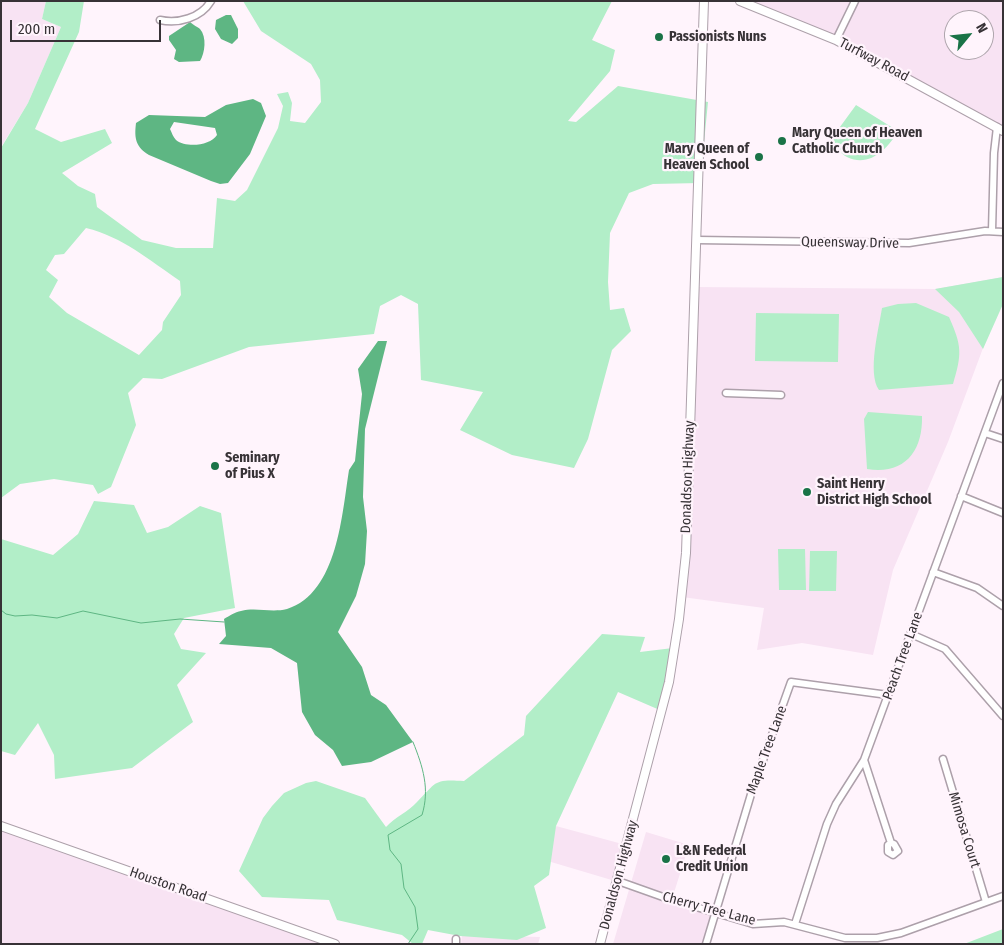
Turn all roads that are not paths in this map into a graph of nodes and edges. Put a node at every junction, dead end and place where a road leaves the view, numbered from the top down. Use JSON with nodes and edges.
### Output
{"nodes":[{"id":1,"x":211,"y":1,"type":"edge"},
{"id":2,"x":704,"y":1,"type":"edge"},
{"id":3,"x":740,"y":1,"type":"edge"},
{"id":4,"x":855,"y":1,"type":"edge"},
{"id":5,"x":160,"y":20,"type":"dead end"},
{"id":6,"x":836,"y":40,"type":"junction"},
{"id":7,"x":1000,"y":129,"type":"edge"},
{"id":8,"x":992,"y":231,"type":"junction"},
{"id":9,"x":1003,"y":232,"type":"edge"},
{"id":10,"x":697,"y":240,"type":"junction"},
{"id":11,"x":1003,"y":383,"type":"edge"},
{"id":12,"x":726,"y":394,"type":"dead end"},
{"id":13,"x":781,"y":395,"type":"dead end"},
{"id":14,"x":985,"y":433,"type":"junction"},
{"id":15,"x":1003,"y":439,"type":"edge"},
{"id":16,"x":961,"y":496,"type":"junction"},
{"id":17,"x":1003,"y":513,"type":"edge"},
{"id":18,"x":934,"y":572,"type":"junction"},
{"id":19,"x":1003,"y":606,"type":"edge"},
{"id":20,"x":911,"y":634,"type":"junction"},
{"id":21,"x":888,"y":695,"type":"junction"},
{"id":22,"x":1003,"y":716,"type":"edge"},
{"id":23,"x":942,"y":759,"type":"dead end"},
{"id":24,"x":864,"y":760,"type":"junction"},
{"id":25,"x":1,"y":826,"type":"edge"},
{"id":26,"x":891,"y":843,"type":"dead end"},
{"id":27,"x":618,"y":881,"type":"junction"},
{"id":28,"x":1003,"y":896,"type":"edge"},
{"id":29,"x":986,"y":902,"type":"junction"},
{"id":30,"x":715,"y":912,"type":"junction"},
{"id":31,"x":795,"y":924,"type":"junction"},
{"id":32,"x":335,"y":944,"type":"edge"},
{"id":33,"x":600,"y":944,"type":"edge"},
{"id":34,"x":706,"y":944,"type":"edge"}],
"edges":[{"from":1,"to":5,"type":"street"},
{"from":2,"to":10,"type":"main road","name":"Donaldson Highway"},
{"from":3,"to":6,"type":"main road","name":"Turfway Road"},
{"from":4,"to":6,"type":"street"},
{"from":6,"to":7,"type":"main road","name":"Turfway Road"},
{"from":7,"to":8,"type":"street"},
{"from":8,"to":9,"type":"street","name":"Queensway Drive"},
{"from":8,"to":10,"type":"street","name":"Queensway Drive"},
{"from":10,"to":27,"type":"main road","name":"Donaldson Highway"},
{"from":11,"to":14,"type":"street","name":"Peach Tree Lane"},
{"from":12,"to":13,"type":"street"},
{"from":14,"to":15,"type":"street"},
{"from":14,"to":16,"type":"street","name":"Peach Tree Lane"},
{"from":16,"to":17,"type":"street"},
{"from":16,"to":18,"type":"street","name":"Peach Tree Lane"},
{"from":18,"to":19,"type":"street"},
{"from":18,"to":20,"type":"street","name":"Peach Tree Lane"},
{"from":20,"to":21,"type":"street","name":"Peach Tree Lane"},
{"from":20,"to":22,"type":"street"},
{"from":21,"to":24,"type":"street","name":"Peach Tree Lane"},
{"from":21,"to":30,"type":"street","name":"Maple Tree Lane"},
{"from":23,"to":29,"type":"street","name":"Mimosa Court"},
{"from":24,"to":26,"type":"street"},
{"from":24,"to":31,"type":"street","name":"Peach Tree Lane"},
{"from":25,"to":32,"type":"main road","name":"Houston Road"},
{"from":27,"to":30,"type":"street","name":"Cherry Tree Lane"},
{"from":27,"to":33,"type":"main road","name":"Donaldson Highway"},
{"from":28,"to":29,"type":"street","name":"Cherry Tree Lane"},
{"from":29,"to":31,"type":"street","name":"Cherry Tree Lane"},
{"from":30,"to":31,"type":"street","name":"Cherry Tree Lane"},
{"from":30,"to":34,"type":"street"}]}
